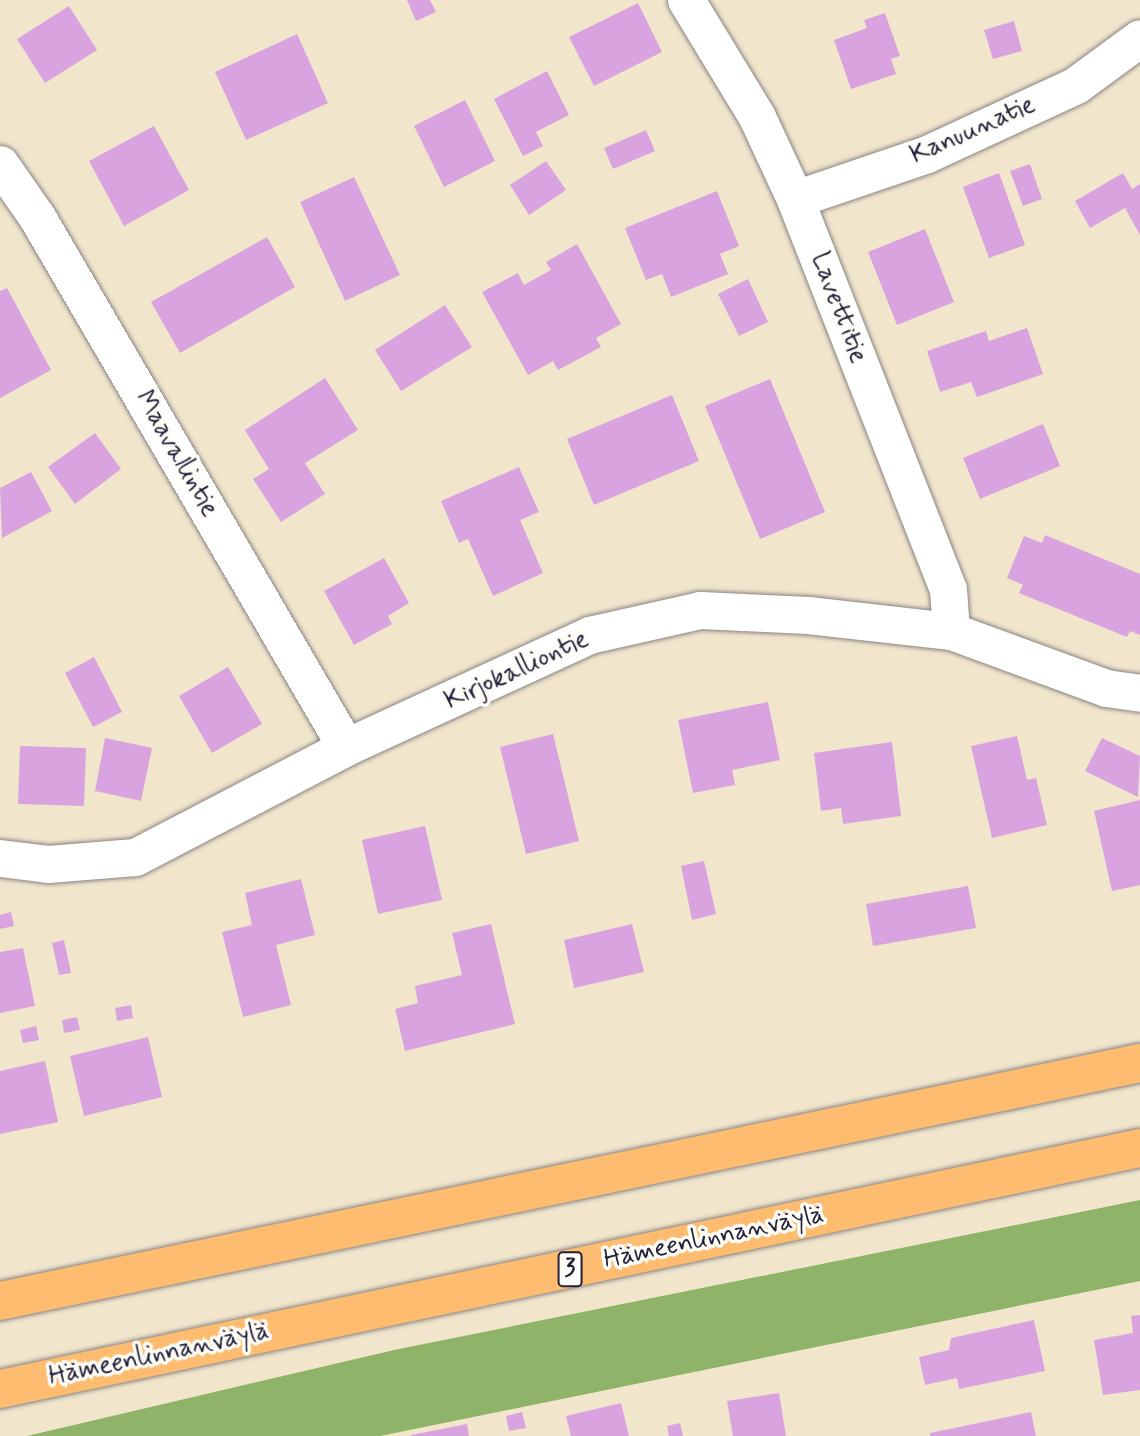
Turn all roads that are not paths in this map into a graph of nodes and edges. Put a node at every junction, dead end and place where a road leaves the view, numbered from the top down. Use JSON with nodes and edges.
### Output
{"nodes":[{"id":1,"x":687,"y":0,"type":"edge"},
{"id":2,"x":1140,"y":38,"type":"edge"},
{"id":3,"x":0,"y":164,"type":"edge"},
{"id":4,"x":795,"y":200,"type":"junction"},
{"id":5,"x":951,"y":631,"type":"junction"},
{"id":6,"x":1140,"y":693,"type":"edge"},
{"id":7,"x":346,"y":747,"type":"junction"},
{"id":8,"x":0,"y":858,"type":"edge"},
{"id":9,"x":1140,"y":1063,"type":"edge"},
{"id":10,"x":1140,"y":1148,"type":"edge"},
{"id":11,"x":0,"y":1301,"type":"edge"},
{"id":12,"x":0,"y":1389,"type":"edge"}],
"edges":[{"from":1,"to":4,"type":"street","name":"Lavettitie"},
{"from":2,"to":4,"type":"street","name":"Kanuunatie"},
{"from":3,"to":7,"type":"street","name":"Maavallintie"},
{"from":4,"to":5,"type":"street","name":"Lavettitie"},
{"from":5,"to":6,"type":"street","name":"Kirjokalliontie"},
{"from":5,"to":7,"type":"street","name":"Kirjokalliontie"},
{"from":7,"to":8,"type":"street","name":"Kirjokalliontie"},
{"from":9,"to":11,"type":"highway"},
{"from":10,"to":12,"type":"highway","name":"Hämeenlinnanväylä","number":"3"}]}
